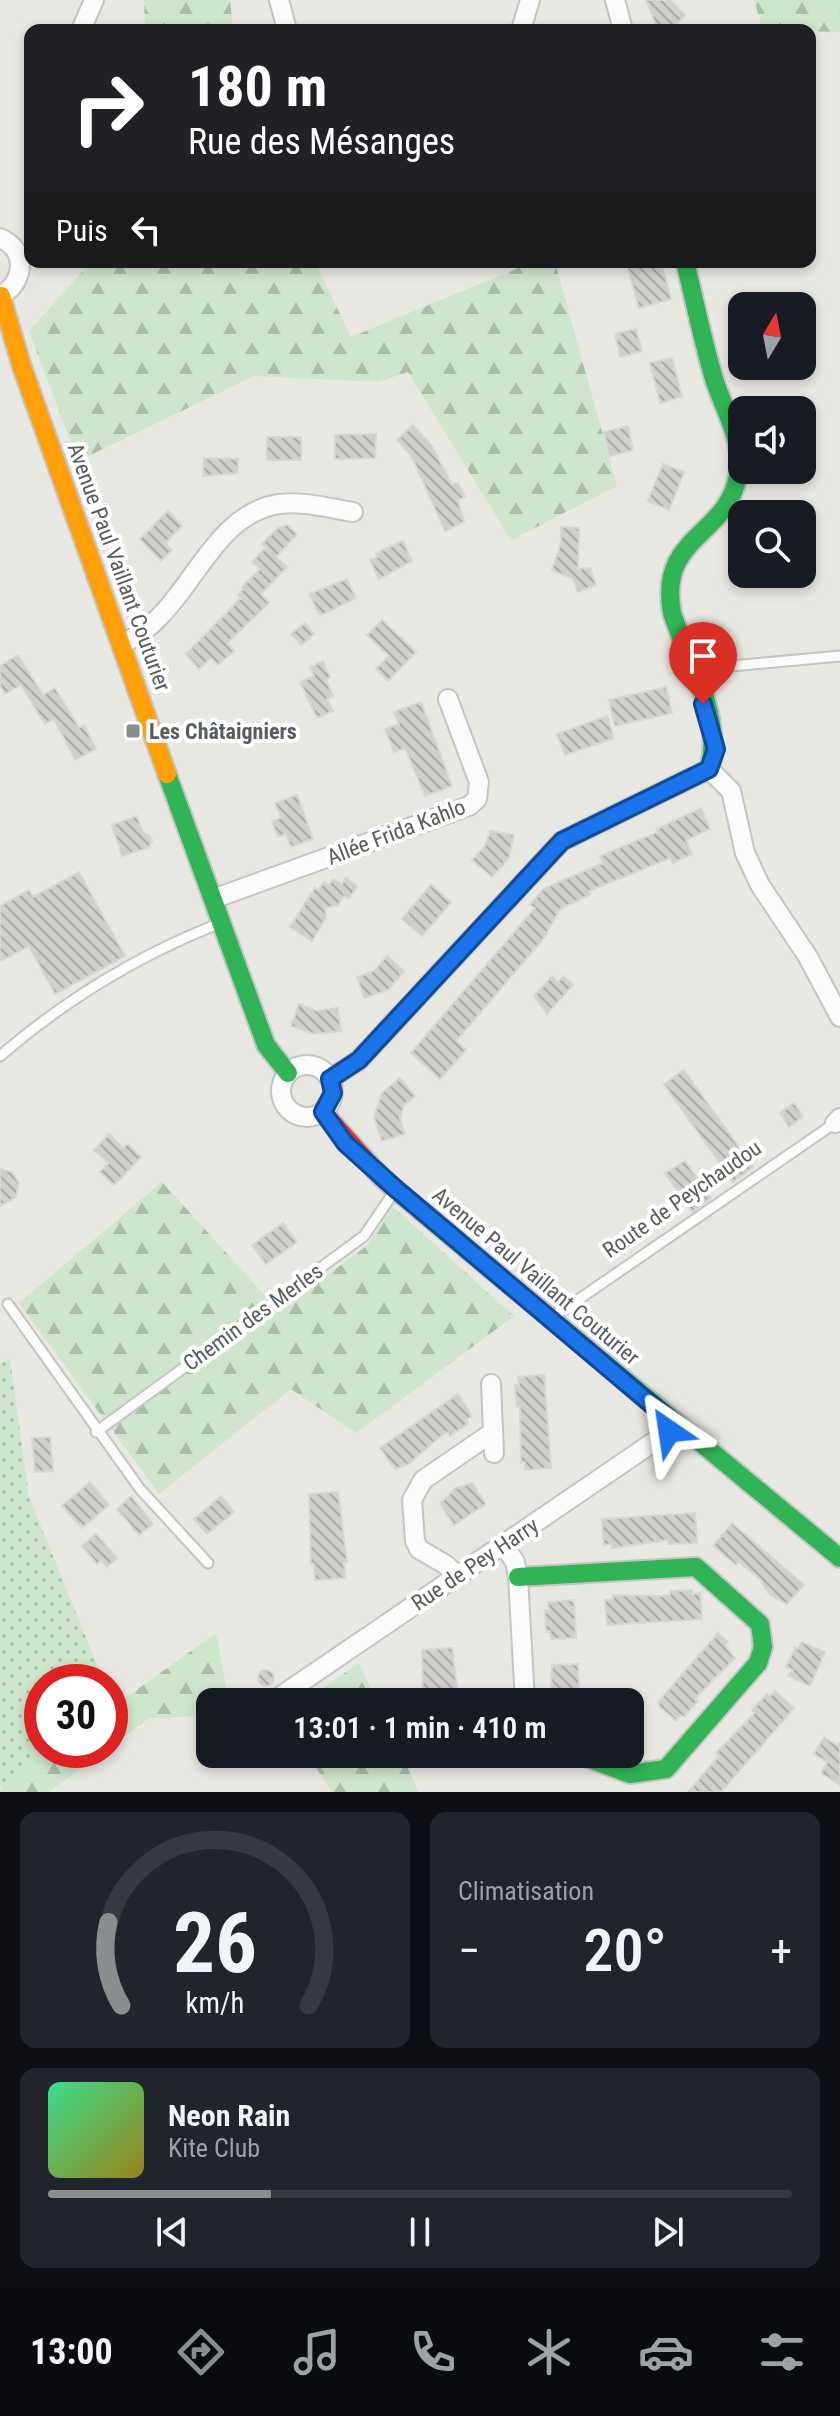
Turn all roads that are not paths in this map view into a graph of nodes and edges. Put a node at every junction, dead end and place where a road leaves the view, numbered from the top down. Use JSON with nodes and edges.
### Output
{"nodes":[{"id":1,"x":94,"y":0,"type":"edge"},
{"id":2,"x":279,"y":0,"type":"edge"},
{"id":3,"x":530,"y":0,"type":"edge"},
{"id":4,"x":615,"y":0,"type":"edge"},
{"id":5,"x":84,"y":24,"type":"edge"},
{"id":6,"x":285,"y":24,"type":"edge"},
{"id":7,"x":523,"y":24,"type":"edge"},
{"id":8,"x":621,"y":24,"type":"edge"},
{"id":9,"x":7,"y":242,"type":"edge"},
{"id":10,"x":687,"y":268,"type":"edge"},
{"id":11,"x":0,"y":296,"type":"edge"},
{"id":12,"x":353,"y":512,"type":"dead end"},
{"id":13,"x":122,"y":644,"type":"junction"},
{"id":14,"x":840,"y":656,"type":"edge"},
{"id":15,"x":693,"y":674,"type":"junction"},
{"id":16,"x":448,"y":699,"type":"dead end"},
{"id":17,"x":709,"y":769,"type":"junction"},
{"id":18,"x":213,"y":899,"type":"junction"},
{"id":19,"x":221,"y":922,"type":"junction"},
{"id":20,"x":840,"y":1017,"type":"edge"},
{"id":21,"x":0,"y":1056,"type":"edge"},
{"id":22,"x":288,"y":1073,"type":"junction"},
{"id":23,"x":330,"y":1079,"type":"junction"},
{"id":24,"x":323,"y":1112,"type":"junction"},
{"id":25,"x":838,"y":1120,"type":"edge"},
{"id":26,"x":396,"y":1189,"type":"junction"},
{"id":27,"x":8,"y":1304,"type":"dead end"},
{"id":28,"x":551,"y":1319,"type":"junction"},
{"id":29,"x":491,"y":1384,"type":"dead end"},
{"id":30,"x":677,"y":1426,"type":"junction"},
{"id":31,"x":96,"y":1432,"type":"junction"},
{"id":32,"x":493,"y":1432,"type":"junction"},
{"id":33,"x":494,"y":1453,"type":"dead end"},
{"id":34,"x":503,"y":1544,"type":"junction"},
{"id":35,"x":840,"y":1558,"type":"edge"},
{"id":36,"x":208,"y":1563,"type":"dead end"},
{"id":37,"x":458,"y":1576,"type":"junction"},
{"id":38,"x":518,"y":1577,"type":"junction"},
{"id":39,"x":293,"y":1688,"type":"edge"},
{"id":40,"x":524,"y":1688,"type":"edge"},
{"id":41,"x":614,"y":1768,"type":"edge"}],
"edges":[{"from":1,"to":5,"type":"street"},
{"from":2,"to":6,"type":"street"},
{"from":3,"to":7,"type":"street"},
{"from":4,"to":8,"type":"street"},
{"from":9,"to":11,"type":"street"},
{"from":10,"to":15,"type":"street"},
{"from":11,"to":13,"type":"street","name":"Avenue Paul Vaillant Couturier"},
{"from":12,"to":13,"type":"street"},
{"from":13,"to":18,"type":"street","name":"Avenue Paul Vaillant Couturier"},
{"from":14,"to":15,"type":"lane"},
{"from":15,"to":17,"type":"street"},
{"from":16,"to":18,"type":"street","name":"Allée Frida Kahlo"},
{"from":17,"to":20,"type":"street"},
{"from":17,"to":23,"type":"street"},
{"from":18,"to":19,"type":"street","name":"Avenue Paul Vaillant Couturier"},
{"from":19,"to":21,"type":"lane"},
{"from":19,"to":22,"type":"street","name":"Avenue Paul Vaillant Couturier"},
{"from":22,"to":23,"type":"street"},
{"from":22,"to":24,"type":"street"},
{"from":23,"to":24,"type":"street"},
{"from":24,"to":26,"type":"street","name":"Avenue Paul Vaillant Couturier"},
{"from":25,"to":28,"type":"lane","name":"Route de Peychaudou"},
{"from":26,"to":28,"type":"street","name":"Avenue Paul Vaillant Couturier"},
{"from":26,"to":31,"type":"lane","name":"Chemin des Merles"},
{"from":27,"to":31,"type":"lane"},
{"from":28,"to":30,"type":"street","name":"Avenue Paul Vaillant Couturier"},
{"from":29,"to":32,"type":"street"},
{"from":30,"to":34,"type":"street","name":"Rue de Pey Harry"},
{"from":30,"to":35,"type":"street","name":"Avenue Paul Vaillant Couturier"},
{"from":31,"to":36,"type":"lane"},
{"from":32,"to":33,"type":"street"},
{"from":32,"to":37,"type":"street"},
{"from":34,"to":37,"type":"street","name":"Rue de Pey Harry"},
{"from":34,"to":38,"type":"street"},
{"from":37,"to":39,"type":"street","name":"Rue de Pey Harry"},
{"from":38,"to":40,"type":"street"},
{"from":38,"to":41,"type":"street"}]}
